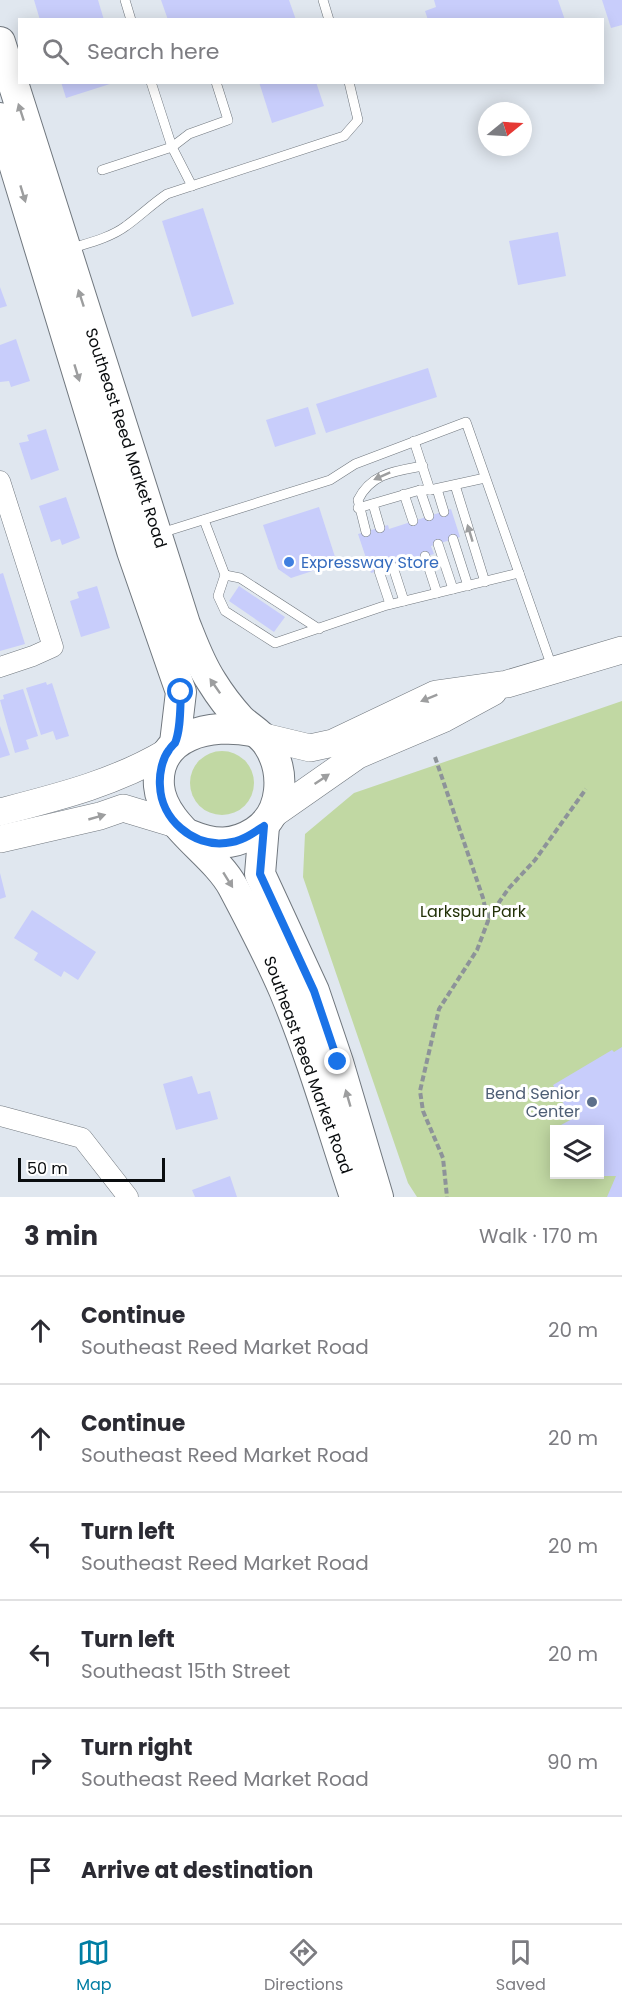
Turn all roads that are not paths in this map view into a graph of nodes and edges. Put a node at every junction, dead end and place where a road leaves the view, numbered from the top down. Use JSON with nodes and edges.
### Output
{"nodes":[{"id":1,"x":125,"y":0,"type":"edge"},
{"id":2,"x":323,"y":0,"type":"edge"},
{"id":3,"x":130,"y":18,"type":"edge"},
{"id":4,"x":328,"y":18,"type":"edge"},
{"id":5,"x":0,"y":42,"type":"edge"},
{"id":6,"x":152,"y":84,"type":"edge"},
{"id":7,"x":217,"y":84,"type":"edge"},
{"id":8,"x":349,"y":84,"type":"edge"},
{"id":9,"x":0,"y":118,"type":"edge"},
{"id":10,"x":172,"y":147,"type":"junction"},
{"id":11,"x":102,"y":170,"type":"dead end"},
{"id":12,"x":192,"y":186,"type":"junction"},
{"id":13,"x":65,"y":250,"type":"junction"},
{"id":14,"x":414,"y":441,"type":"junction"},
{"id":15,"x":423,"y":466,"type":"junction"},
{"id":16,"x":486,"y":478,"type":"junction"},
{"id":17,"x":0,"y":481,"type":"edge"},
{"id":18,"x":455,"y":485,"type":"junction"},
{"id":19,"x":429,"y":490,"type":"junction"},
{"id":20,"x":404,"y":494,"type":"junction"},
{"id":21,"x":373,"y":504,"type":"junction"},
{"id":22,"x":358,"y":508,"type":"junction"},
{"id":23,"x":444,"y":512,"type":"dead end"},
{"id":24,"x":429,"y":516,"type":"dead end"},
{"id":25,"x":204,"y":520,"type":"junction"},
{"id":26,"x":413,"y":521,"type":"dead end"},
{"id":27,"x":380,"y":528,"type":"dead end"},
{"id":28,"x":366,"y":532,"type":"dead end"},
{"id":29,"x":143,"y":539,"type":"junction"},
{"id":30,"x":453,"y":539,"type":"dead end"},
{"id":31,"x":438,"y":544,"type":"dead end"},
{"id":32,"x":425,"y":556,"type":"dead end"},
{"id":33,"x":393,"y":567,"type":"dead end"},
{"id":34,"x":380,"y":571,"type":"dead end"},
{"id":35,"x":519,"y":573,"type":"junction"},
{"id":36,"x":225,"y":575,"type":"junction"},
{"id":37,"x":485,"y":582,"type":"junction"},
{"id":38,"x":468,"y":586,"type":"junction"},
{"id":39,"x":453,"y":589,"type":"junction"},
{"id":40,"x":437,"y":593,"type":"junction"},
{"id":41,"x":404,"y":601,"type":"junction"},
{"id":42,"x":390,"y":604,"type":"junction"},
{"id":43,"x":320,"y":629,"type":"junction"},
{"id":44,"x":622,"y":650,"type":"edge"},
{"id":45,"x":0,"y":667,"type":"edge"},
{"id":46,"x":553,"y":670,"type":"junction"},
{"id":47,"x":507,"y":684,"type":"junction"},
{"id":48,"x":256,"y":733,"type":"junction"},
{"id":49,"x":171,"y":747,"type":"junction"},
{"id":50,"x":0,"y":812,"type":"edge"},
{"id":51,"x":269,"y":820,"type":"junction"},
{"id":52,"x":183,"y":830,"type":"junction"},
{"id":53,"x":0,"y":839,"type":"edge"},
{"id":54,"x":0,"y":1116,"type":"edge"},
{"id":55,"x":128,"y":1197,"type":"edge"},
{"id":56,"x":356,"y":1197,"type":"edge"},
{"id":57,"x":378,"y":1197,"type":"edge"}],
"edges":[{"from":1,"to":3,"type":"lane"},
{"from":2,"to":4,"type":"lane"},
{"from":13,"to":5,"type":"main road","name":"Southeast Reed Market Road","one_way":true},
{"from":6,"to":10,"type":"lane"},
{"from":7,"to":10,"type":"lane"},
{"from":8,"to":12,"type":"lane"},
{"from":9,"to":29,"type":"main road","name":"Southeast Reed Market Road","one_way":true},
{"from":10,"to":11,"type":"lane"},
{"from":10,"to":12,"type":"lane"},
{"from":12,"to":13,"type":"lane"},
{"from":29,"to":13,"type":"main road","name":"Southeast Reed Market Road","one_way":true},
{"from":14,"to":15,"type":"lane"},
{"from":14,"to":16,"type":"lane"},
{"from":14,"to":25,"type":"lane"},
{"from":15,"to":19,"type":"lane"},
{"from":15,"to":22,"type":"lane","one_way":true},
{"from":16,"to":18,"type":"lane"},
{"from":16,"to":35,"type":"lane"},
{"from":17,"to":45,"type":"street"},
{"from":18,"to":19,"type":"lane"},
{"from":37,"to":18,"type":"lane","one_way":true},
{"from":19,"to":20,"type":"lane"},
{"from":19,"to":23,"type":"lane"},
{"from":19,"to":24,"type":"lane"},
{"from":20,"to":21,"type":"lane"},
{"from":20,"to":26,"type":"lane"},
{"from":21,"to":22,"type":"lane"},
{"from":21,"to":27,"type":"lane"},
{"from":22,"to":28,"type":"lane"},
{"from":25,"to":29,"type":"lane"},
{"from":25,"to":36,"type":"lane"},
{"from":48,"to":29,"type":"main road","name":"Southeast Reed Market Road","one_way":true},
{"from":29,"to":49,"type":"main road","name":"Southeast Reed Market Road"},
{"from":30,"to":38,"type":"lane"},
{"from":31,"to":39,"type":"lane"},
{"from":32,"to":40,"type":"lane"},
{"from":33,"to":41,"type":"lane"},
{"from":34,"to":42,"type":"lane"},
{"from":35,"to":37,"type":"lane"},
{"from":35,"to":46,"type":"lane"},
{"from":36,"to":43,"type":"lane"},
{"from":36,"to":43,"type":"lane"},
{"from":37,"to":38,"type":"lane"},
{"from":38,"to":39,"type":"lane"},
{"from":39,"to":40,"type":"lane"},
{"from":40,"to":41,"type":"lane"},
{"from":41,"to":42,"type":"lane"},
{"from":42,"to":43,"type":"lane"},
{"from":44,"to":46,"type":"main road"},
{"from":46,"to":47,"type":"main road"},
{"from":47,"to":48,"type":"main road","one_way":true},
{"from":51,"to":47,"type":"main road","one_way":true},
{"from":48,"to":49,"type":"main road"},
{"from":48,"to":51,"type":"main road","name":"Southeast Reed Market Road"},
{"from":49,"to":50,"type":"main road"},
{"from":49,"to":52,"type":"main road","name":"Southeast Reed Market Road"},
{"from":51,"to":52,"type":"main road"},
{"from":57,"to":51,"type":"main road","name":"Southeast Reed Market Road","one_way":true},
{"from":53,"to":52,"type":"main road","one_way":true},
{"from":52,"to":56,"type":"main road","name":"Southeast Reed Market Road","one_way":true},
{"from":54,"to":55,"type":"street"}]}
